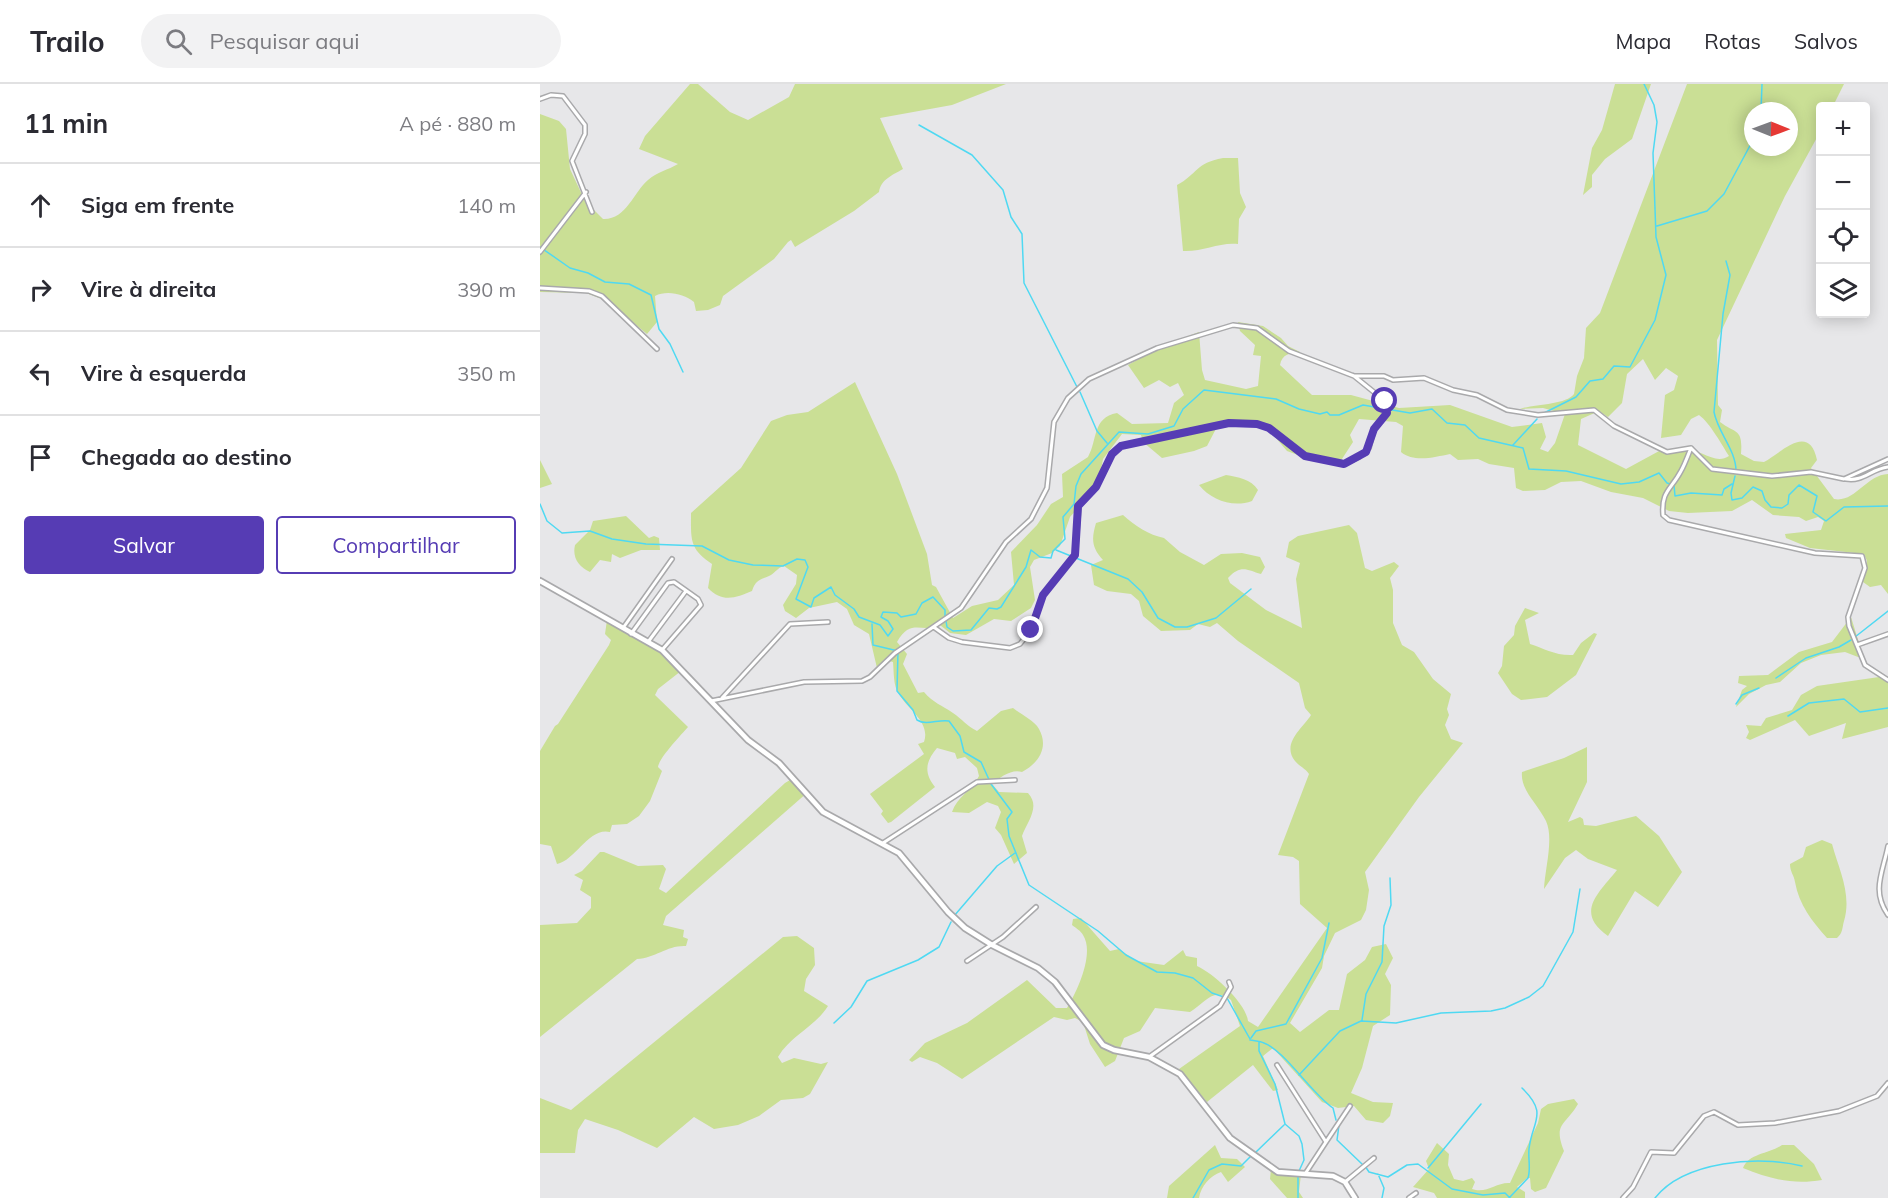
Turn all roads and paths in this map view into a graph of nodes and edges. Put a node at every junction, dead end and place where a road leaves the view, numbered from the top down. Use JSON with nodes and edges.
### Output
{"nodes":[{"id":1,"x":540,"y":99,"type":"edge"},
{"id":2,"x":586,"y":192,"type":"junction"},
{"id":3,"x":592,"y":212,"type":"dead end"},
{"id":4,"x":540,"y":252,"type":"edge"},
{"id":5,"x":540,"y":288,"type":"edge"},
{"id":6,"x":657,"y":349,"type":"dead end"},
{"id":7,"x":1354,"y":376,"type":"junction"},
{"id":8,"x":1690,"y":448,"type":"junction"},
{"id":9,"x":1888,"y":459,"type":"edge"},
{"id":10,"x":1888,"y":467,"type":"edge"},
{"id":11,"x":1844,"y":479,"type":"junction"},
{"id":12,"x":672,"y":559,"type":"dead end"},
{"id":13,"x":540,"y":581,"type":"edge"},
{"id":14,"x":686,"y":591,"type":"junction"},
{"id":15,"x":828,"y":622,"type":"dead end"},
{"id":16,"x":935,"y":628,"type":"junction"},
{"id":17,"x":622,"y":629,"type":"junction"},
{"id":18,"x":631,"y":634,"type":"junction"},
{"id":19,"x":1888,"y":634,"type":"edge"},
{"id":20,"x":648,"y":642,"type":"junction"},
{"id":21,"x":1857,"y":645,"type":"junction"},
{"id":22,"x":662,"y":650,"type":"junction"},
{"id":23,"x":1888,"y":681,"type":"edge"},
{"id":24,"x":722,"y":698,"type":"junction"},
{"id":25,"x":711,"y":701,"type":"junction"},
{"id":26,"x":1015,"y":780,"type":"dead end"},
{"id":27,"x":883,"y":843,"type":"junction"},
{"id":28,"x":1888,"y":846,"type":"edge"},
{"id":29,"x":1036,"y":907,"type":"dead end"},
{"id":30,"x":1888,"y":915,"type":"edge"},
{"id":31,"x":992,"y":945,"type":"junction"},
{"id":32,"x":967,"y":961,"type":"dead end"},
{"id":33,"x":1229,"y":982,"type":"dead end"},
{"id":34,"x":1149,"y":1057,"type":"junction"},
{"id":35,"x":1277,"y":1065,"type":"dead end"},
{"id":36,"x":1888,"y":1083,"type":"edge"},
{"id":37,"x":1350,"y":1106,"type":"dead end"},
{"id":38,"x":1326,"y":1142,"type":"junction"},
{"id":39,"x":1374,"y":1158,"type":"dead end"},
{"id":40,"x":1305,"y":1174,"type":"junction"},
{"id":41,"x":1345,"y":1182,"type":"junction"},
{"id":42,"x":1416,"y":1193,"type":"dead end"},
{"id":43,"x":1355,"y":1198,"type":"edge"},
{"id":44,"x":1408,"y":1198,"type":"edge"},
{"id":45,"x":1623,"y":1198,"type":"edge"}],
"edges":[{"from":1,"to":2,"type":"street"},
{"from":2,"to":3,"type":"street"},
{"from":2,"to":4,"type":"street"},
{"from":5,"to":6,"type":"street"},
{"from":7,"to":8,"type":"street"},
{"from":7,"to":16,"type":"street"},
{"from":7,"to":16,"type":"street"},
{"from":8,"to":11,"type":"street"},
{"from":8,"to":21,"type":"street"},
{"from":9,"to":11,"type":"street"},
{"from":10,"to":11,"type":"street"},
{"from":12,"to":17,"type":"street"},
{"from":13,"to":17,"type":"street"},
{"from":14,"to":18,"type":"street"},
{"from":14,"to":20,"type":"street"},
{"from":14,"to":22,"type":"street"},
{"from":15,"to":24,"type":"street"},
{"from":16,"to":24,"type":"street"},
{"from":17,"to":18,"type":"street"},
{"from":18,"to":20,"type":"street"},
{"from":19,"to":21,"type":"street"},
{"from":20,"to":22,"type":"street"},
{"from":21,"to":23,"type":"street"},
{"from":22,"to":25,"type":"street"},
{"from":24,"to":25,"type":"street"},
{"from":25,"to":27,"type":"street"},
{"from":26,"to":27,"type":"street"},
{"from":27,"to":31,"type":"street"},
{"from":28,"to":30,"type":"street"},
{"from":29,"to":31,"type":"street"},
{"from":31,"to":32,"type":"street"},
{"from":31,"to":34,"type":"street"},
{"from":33,"to":34,"type":"street"},
{"from":34,"to":40,"type":"street"},
{"from":35,"to":38,"type":"street"},
{"from":36,"to":45,"type":"street"},
{"from":37,"to":38,"type":"street"},
{"from":38,"to":40,"type":"street"},
{"from":39,"to":41,"type":"street"},
{"from":40,"to":41,"type":"street"},
{"from":41,"to":43,"type":"street"},
{"from":42,"to":44,"type":"street"}]}
